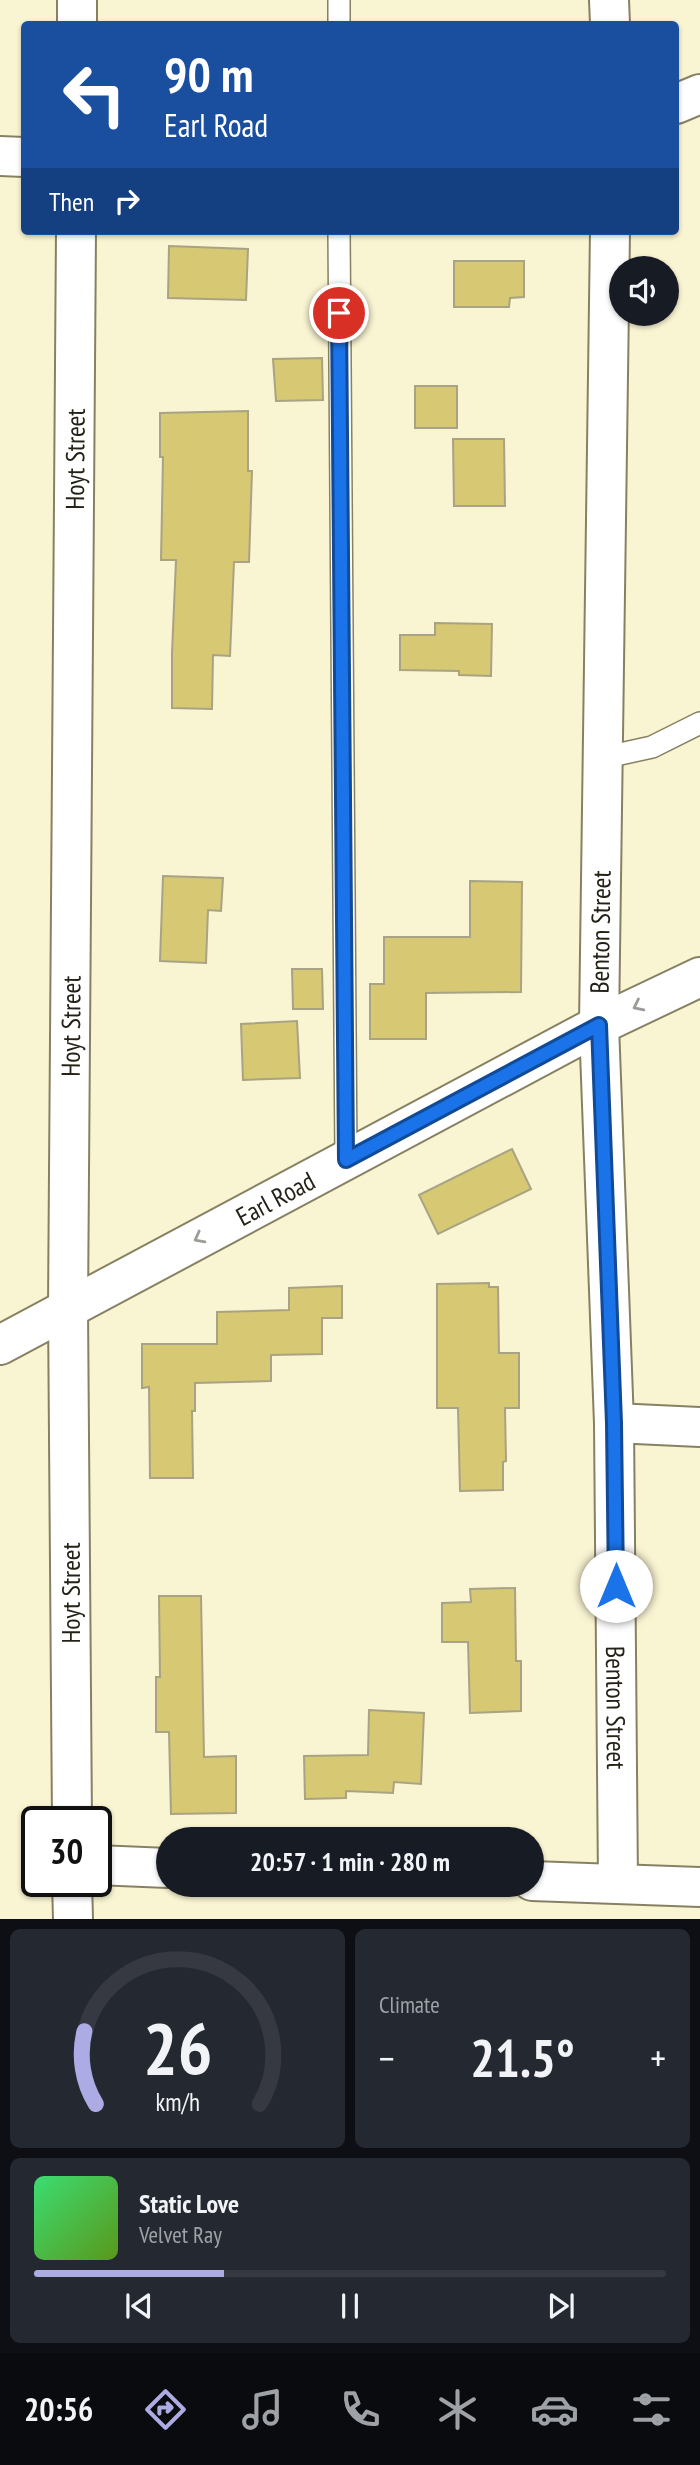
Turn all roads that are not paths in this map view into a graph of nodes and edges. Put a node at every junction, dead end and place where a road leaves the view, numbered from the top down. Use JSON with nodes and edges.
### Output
{"nodes":[{"id":1,"x":76,"y":0,"type":"edge"},
{"id":2,"x":339,"y":0,"type":"edge"},
{"id":3,"x":609,"y":0,"type":"edge"},
{"id":4,"x":76,"y":21,"type":"edge"},
{"id":5,"x":339,"y":21,"type":"edge"},
{"id":6,"x":610,"y":21,"type":"edge"},
{"id":7,"x":700,"y":94,"type":"edge"},
{"id":8,"x":679,"y":103,"type":"edge"},
{"id":9,"x":0,"y":156,"type":"edge"},
{"id":10,"x":21,"y":157,"type":"edge"},
{"id":11,"x":76,"y":235,"type":"edge"},
{"id":12,"x":338,"y":235,"type":"edge"},
{"id":13,"x":610,"y":235,"type":"edge"},
{"id":14,"x":700,"y":723,"type":"edge"},
{"id":15,"x":602,"y":758,"type":"junction"},
{"id":16,"x":700,"y":977,"type":"edge"},
{"id":17,"x":599,"y":1025,"type":"junction"},
{"id":18,"x":346,"y":1160,"type":"junction"},
{"id":19,"x":68,"y":1307,"type":"junction"},
{"id":20,"x":0,"y":1345,"type":"edge"},
{"id":21,"x":614,"y":1423,"type":"junction"},
{"id":22,"x":700,"y":1427,"type":"edge"},
{"id":23,"x":72,"y":1806,"type":"edge"},
{"id":24,"x":112,"y":1866,"type":"edge"},
{"id":25,"x":156,"y":1868,"type":"edge"},
{"id":26,"x":544,"y":1881,"type":"edge"},
{"id":27,"x":618,"y":1884,"type":"junction"},
{"id":28,"x":700,"y":1887,"type":"edge"},
{"id":29,"x":72,"y":1897,"type":"edge"},
{"id":30,"x":73,"y":1919,"type":"edge"}],
"edges":[{"from":1,"to":4,"type":"street"},
{"from":2,"to":5,"type":"lane"},
{"from":3,"to":6,"type":"street"},
{"from":7,"to":8,"type":"street"},
{"from":9,"to":10,"type":"street"},
{"from":11,"to":19,"type":"street","name":"Hoyt Street"},
{"from":12,"to":18,"type":"lane"},
{"from":13,"to":15,"type":"street","name":"Benton Street"},
{"from":14,"to":15,"type":"lane"},
{"from":15,"to":17,"type":"street","name":"Benton Street"},
{"from":16,"to":17,"type":"street","name":"Earl Road","one_way":true},
{"from":17,"to":18,"type":"street","name":"Earl Road"},
{"from":17,"to":21,"type":"street","name":"Benton Street"},
{"from":18,"to":19,"type":"street","name":"Earl Road","one_way":true},
{"from":19,"to":20,"type":"street","name":"Earl Road"},
{"from":19,"to":23,"type":"street","name":"Hoyt Street"},
{"from":21,"to":22,"type":"street"},
{"from":21,"to":27,"type":"street","name":"Benton Street"},
{"from":24,"to":25,"type":"street"},
{"from":26,"to":27,"type":"street"},
{"from":27,"to":28,"type":"street"},
{"from":29,"to":30,"type":"street"}]}
